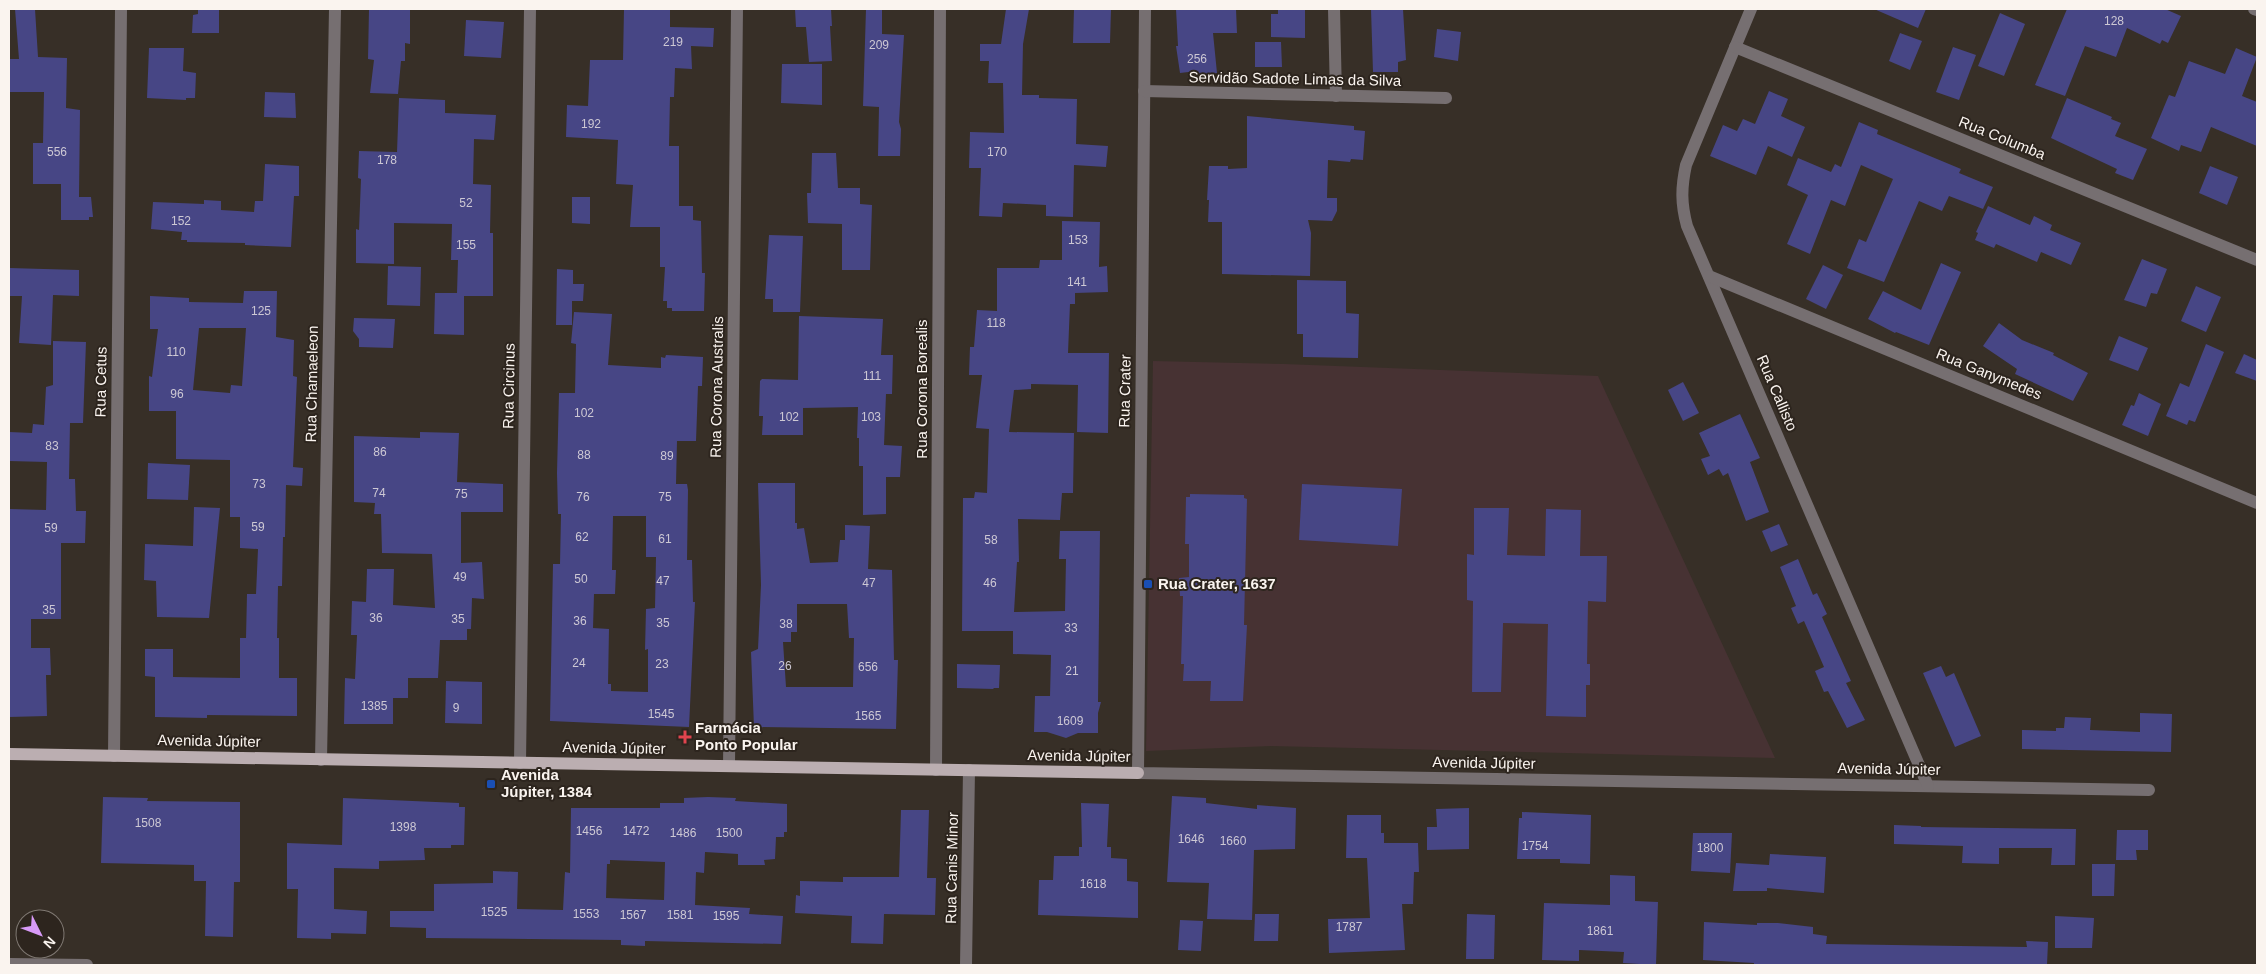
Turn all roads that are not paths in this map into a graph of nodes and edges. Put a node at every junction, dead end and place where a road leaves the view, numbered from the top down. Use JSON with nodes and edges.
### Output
{"nodes":[{"id":1,"x":121,"y":9,"type":"edge"},
{"id":2,"x":335,"y":9,"type":"edge"},
{"id":3,"x":530,"y":9,"type":"edge"},
{"id":4,"x":737,"y":9,"type":"edge"},
{"id":5,"x":940,"y":9,"type":"edge"},
{"id":6,"x":1145,"y":9,"type":"edge"},
{"id":7,"x":1334,"y":9,"type":"edge"},
{"id":8,"x":1751,"y":9,"type":"edge"},
{"id":9,"x":1735,"y":46,"type":"junction"},
{"id":10,"x":1144,"y":91,"type":"junction"},
{"id":11,"x":1336,"y":96,"type":"junction"},
{"id":12,"x":1446,"y":98,"type":"dead end"},
{"id":13,"x":2257,"y":260,"type":"edge"},
{"id":14,"x":1709,"y":276,"type":"junction"},
{"id":15,"x":2257,"y":503,"type":"edge"},
{"id":16,"x":9,"y":754,"type":"edge"},
{"id":17,"x":114,"y":756,"type":"junction"},
{"id":18,"x":321,"y":760,"type":"junction"},
{"id":19,"x":520,"y":763,"type":"junction"},
{"id":20,"x":729,"y":766,"type":"junction"},
{"id":21,"x":936,"y":770,"type":"junction"},
{"id":22,"x":969,"y":770,"type":"junction"},
{"id":23,"x":1138,"y":773,"type":"junction"},
{"id":24,"x":1928,"y":786,"type":"junction"},
{"id":25,"x":2149,"y":790,"type":"dead end"},
{"id":26,"x":9,"y":964,"type":"edge"},
{"id":27,"x":88,"y":965,"type":"edge"},
{"id":28,"x":966,"y":965,"type":"edge"}],
"edges":[{"from":1,"to":17,"type":"street","name":"Rua Cetus"},
{"from":2,"to":18,"type":"street","name":"Rua Chamaeleon"},
{"from":3,"to":19,"type":"street","name":"Rua Circinus"},
{"from":4,"to":20,"type":"street","name":"Rua Corona Australis"},
{"from":5,"to":21,"type":"street","name":"Rua Corona Borealis"},
{"from":6,"to":10,"type":"street","name":"Rua Crater"},
{"from":7,"to":11,"type":"street"},
{"from":8,"to":9,"type":"street","name":"Rua Callisto"},
{"from":9,"to":13,"type":"street","name":"Rua Columba"},
{"from":9,"to":14,"type":"street","name":"Rua Callisto"},
{"from":10,"to":11,"type":"street","name":"Servidão Sadote Limas da Silva"},
{"from":10,"to":23,"type":"street","name":"Rua Crater"},
{"from":11,"to":12,"type":"street","name":"Servidão Sadote Limas da Silva"},
{"from":14,"to":15,"type":"street","name":"Rua Ganymedes"},
{"from":14,"to":24,"type":"street","name":"Rua Callisto"},
{"from":16,"to":17,"type":"main road","name":"Avenida Júpiter"},
{"from":17,"to":18,"type":"main road","name":"Avenida Júpiter"},
{"from":18,"to":19,"type":"main road","name":"Avenida Júpiter"},
{"from":19,"to":20,"type":"main road","name":"Avenida Júpiter"},
{"from":20,"to":21,"type":"main road","name":"Avenida Júpiter"},
{"from":21,"to":22,"type":"main road","name":"Avenida Júpiter"},
{"from":22,"to":23,"type":"main road","name":"Avenida Júpiter"},
{"from":22,"to":28,"type":"street","name":"Rua Canis Minor"},
{"from":23,"to":24,"type":"street","name":"Avenida Júpiter"},
{"from":24,"to":25,"type":"street","name":"Avenida Júpiter"},
{"from":26,"to":27,"type":"street"}]}
